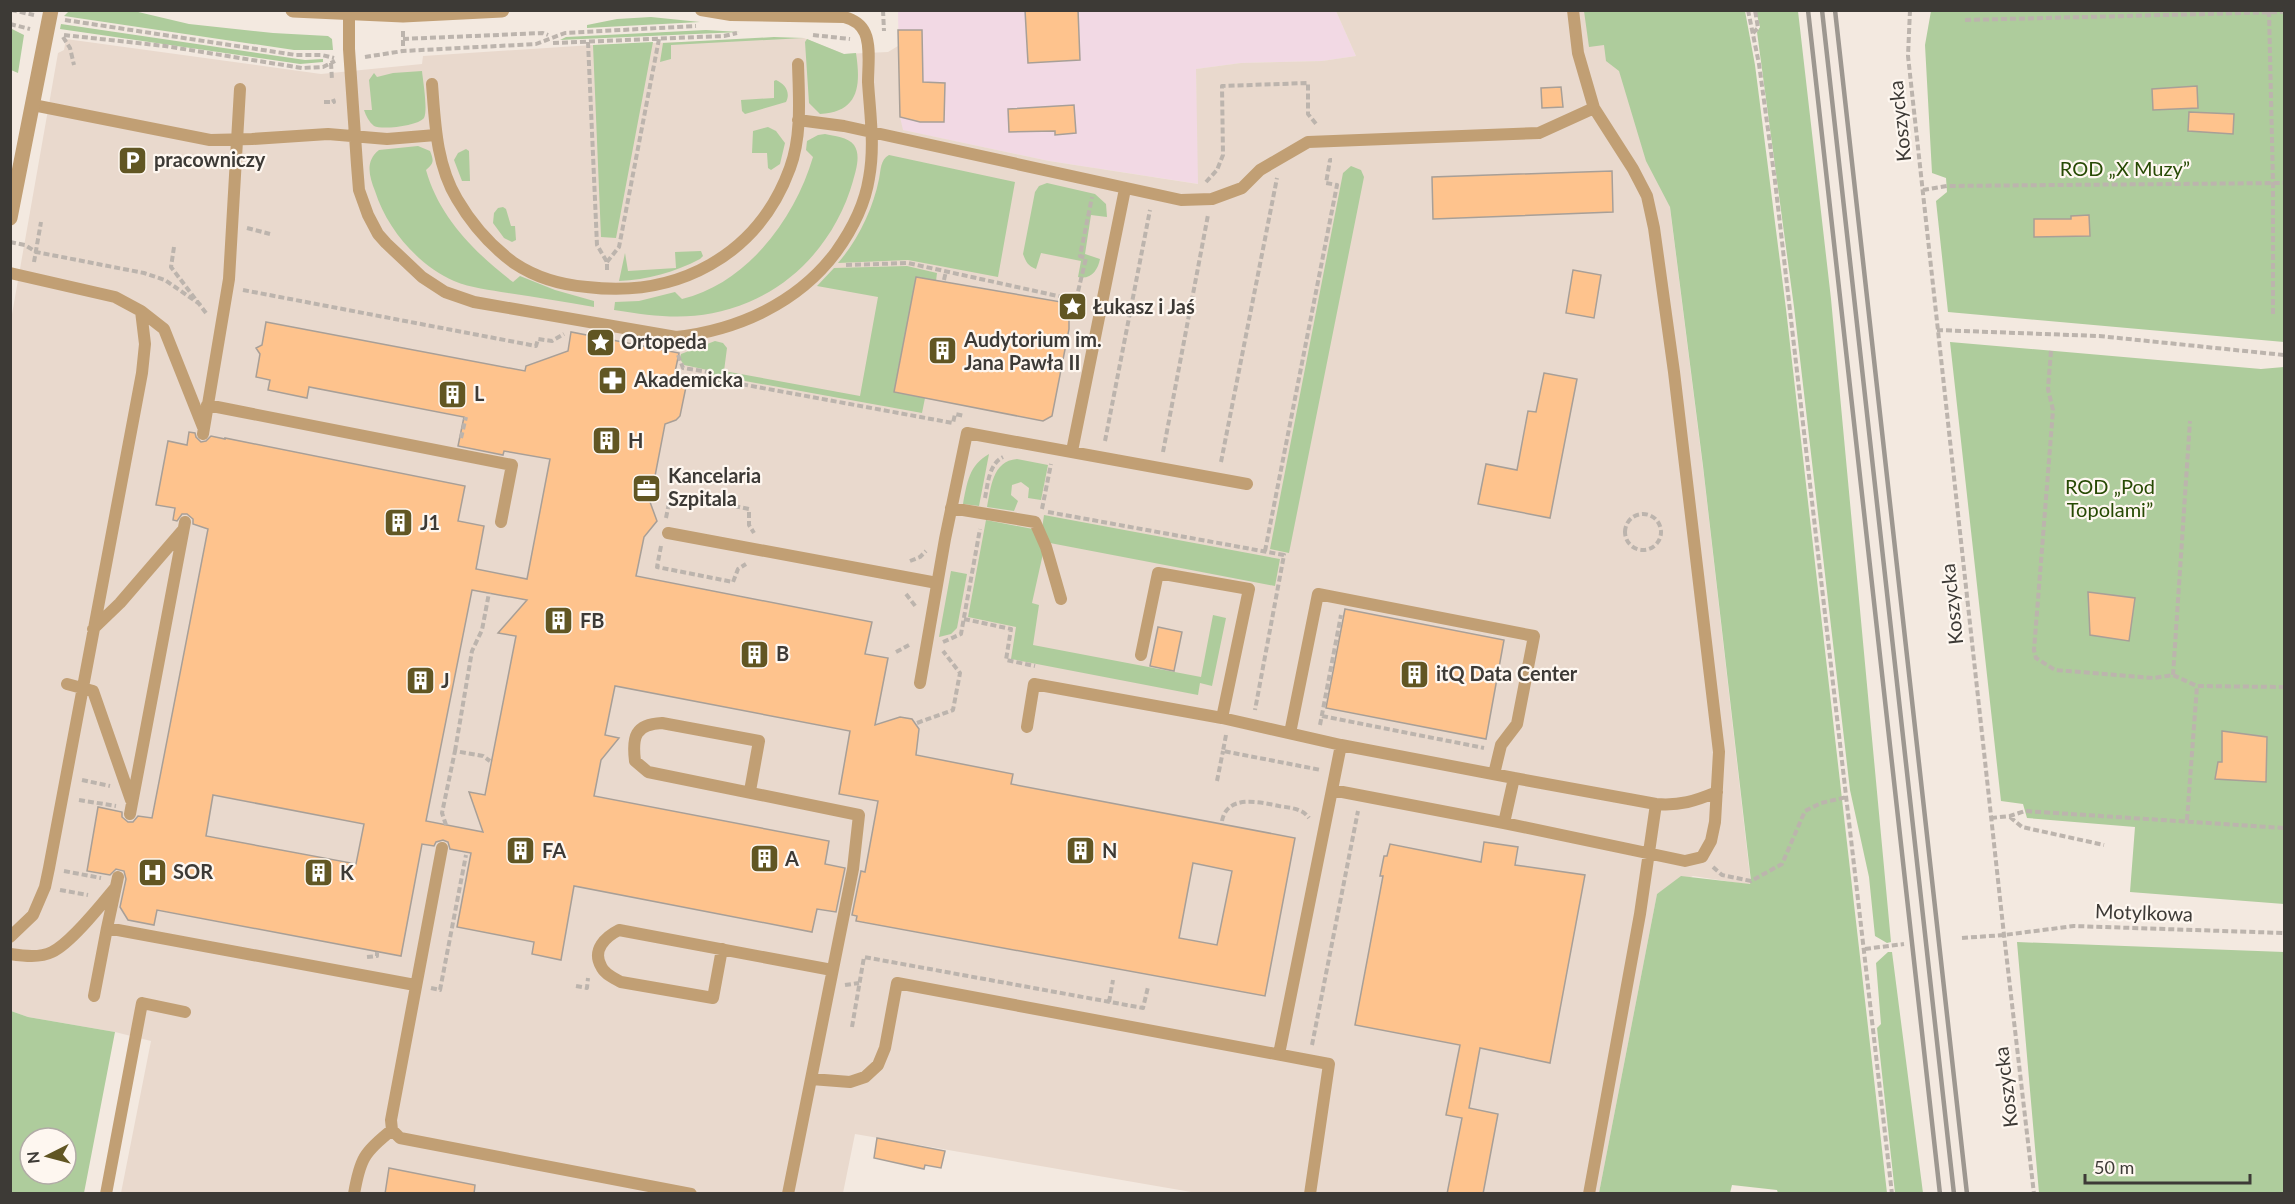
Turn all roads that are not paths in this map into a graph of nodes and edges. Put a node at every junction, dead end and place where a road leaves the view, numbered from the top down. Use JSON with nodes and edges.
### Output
{"nodes":[{"id":1,"x":293,"y":10,"type":"edge"},
{"id":2,"x":502,"y":10,"type":"edge"},
{"id":3,"x":701,"y":10,"type":"edge"},
{"id":4,"x":1573,"y":10,"type":"edge"},
{"id":5,"x":349,"y":12,"type":"edge"},
{"id":6,"x":56,"y":15,"type":"edge"},
{"id":7,"x":798,"y":64,"type":"dead end"},
{"id":8,"x":432,"y":84,"type":"dead end"},
{"id":9,"x":240,"y":89,"type":"dead end"},
{"id":10,"x":33,"y":105,"type":"junction"},
{"id":11,"x":1594,"y":108,"type":"junction"},
{"id":12,"x":798,"y":120,"type":"junction"},
{"id":13,"x":872,"y":134,"type":"junction"},
{"id":14,"x":436,"y":135,"type":"junction"},
{"id":15,"x":355,"y":136,"type":"junction"},
{"id":16,"x":238,"y":140,"type":"junction"},
{"id":17,"x":14,"y":181,"type":"edge"},
{"id":18,"x":1125,"y":189,"type":"junction"},
{"id":19,"x":10,"y":218,"type":"edge"},
{"id":20,"x":10,"y":273,"type":"edge"},
{"id":21,"x":141,"y":311,"type":"junction"},
{"id":22,"x":207,"y":405,"type":"junction"},
{"id":23,"x":1072,"y":451,"type":"junction"},
{"id":24,"x":1247,"y":484,"type":"dead end"},
{"id":25,"x":951,"y":508,"type":"junction"},
{"id":26,"x":501,"y":522,"type":"dead end"},
{"id":27,"x":665,"y":531,"type":"road end"},
{"id":28,"x":937,"y":583,"type":"junction"},
{"id":29,"x":1061,"y":599,"type":"dead end"},
{"id":30,"x":93,"y":629,"type":"junction"},
{"id":31,"x":1141,"y":655,"type":"dead end"},
{"id":32,"x":920,"y":683,"type":"dead end"},
{"id":33,"x":67,"y":684,"type":"dead end"},
{"id":34,"x":82,"y":687,"type":"junction"},
{"id":35,"x":1226,"y":719,"type":"junction"},
{"id":36,"x":1027,"y":726,"type":"dead end"},
{"id":37,"x":1290,"y":733,"type":"junction"},
{"id":38,"x":1341,"y":745,"type":"junction"},
{"id":39,"x":1494,"y":774,"type":"junction"},
{"id":40,"x":1514,"y":778,"type":"junction"},
{"id":41,"x":1332,"y":790,"type":"junction"},
{"id":42,"x":750,"y":791,"type":"junction"},
{"id":43,"x":1717,"y":792,"type":"junction"},
{"id":44,"x":1656,"y":804,"type":"junction"},
{"id":45,"x":1504,"y":823,"type":"junction"},
{"id":46,"x":442,"y":848,"type":"dead end"},
{"id":47,"x":1650,"y":854,"type":"junction"},
{"id":48,"x":107,"y":928,"type":"junction"},
{"id":49,"x":10,"y":937,"type":"edge"},
{"id":50,"x":722,"y":950,"type":"junction"},
{"id":51,"x":10,"y":954,"type":"edge"},
{"id":52,"x":832,"y":970,"type":"junction"},
{"id":53,"x":415,"y":985,"type":"junction"},
{"id":54,"x":94,"y":996,"type":"dead end"},
{"id":55,"x":185,"y":1012,"type":"dead end"},
{"id":56,"x":1279,"y":1054,"type":"junction"},
{"id":57,"x":811,"y":1079,"type":"junction"},
{"id":58,"x":392,"y":1131,"type":"junction"},
{"id":59,"x":106,"y":1194,"type":"edge"},
{"id":60,"x":354,"y":1194,"type":"edge"},
{"id":61,"x":691,"y":1194,"type":"edge"},
{"id":62,"x":788,"y":1194,"type":"edge"},
{"id":63,"x":1310,"y":1194,"type":"edge"},
{"id":64,"x":1589,"y":1194,"type":"edge"}],
"edges":[{"from":1,"to":5,"type":"street"},
{"from":2,"to":5,"type":"street"},
{"from":3,"to":13,"type":"lane"},
{"from":4,"to":11,"type":"lane"},
{"from":5,"to":15,"type":"lane"},
{"from":6,"to":10,"type":"street"},
{"from":7,"to":12,"type":"lane"},
{"from":8,"to":14,"type":"lane"},
{"from":9,"to":16,"type":"lane"},
{"from":10,"to":16,"type":"lane"},
{"from":10,"to":17,"type":"street"},
{"from":11,"to":18,"type":"lane"},
{"from":11,"to":43,"type":"lane"},
{"from":12,"to":13,"type":"lane"},
{"from":12,"to":14,"type":"lane"},
{"from":13,"to":15,"type":"lane"},
{"from":13,"to":18,"type":"lane"},
{"from":14,"to":15,"type":"lane"},
{"from":15,"to":16,"type":"lane"},
{"from":16,"to":22,"type":"lane"},
{"from":17,"to":19,"type":"street"},
{"from":18,"to":23,"type":"lane"},
{"from":20,"to":21,"type":"lane"},
{"from":21,"to":22,"type":"lane"},
{"from":21,"to":30,"type":"lane"},
{"from":22,"to":26,"type":"lane"},
{"from":23,"to":24,"type":"lane"},
{"from":23,"to":25,"type":"lane"},
{"from":25,"to":28,"type":"lane"},
{"from":25,"to":29,"type":"lane"},
{"from":27,"to":28,"type":"lane"},
{"from":28,"to":32,"type":"lane"},
{"from":30,"to":34,"type":"lane"},
{"from":30,"to":34,"type":"lane"},
{"from":31,"to":35,"type":"lane"},
{"from":33,"to":34,"type":"lane"},
{"from":34,"to":49,"type":"lane"},
{"from":35,"to":36,"type":"lane"},
{"from":35,"to":37,"type":"lane"},
{"from":37,"to":38,"type":"lane"},
{"from":37,"to":39,"type":"lane"},
{"from":38,"to":39,"type":"lane"},
{"from":38,"to":41,"type":"lane"},
{"from":39,"to":40,"type":"lane"},
{"from":40,"to":44,"type":"lane"},
{"from":40,"to":45,"type":"lane"},
{"from":41,"to":45,"type":"lane"},
{"from":41,"to":56,"type":"lane"},
{"from":42,"to":42,"type":"lane"},
{"from":42,"to":52,"type":"lane"},
{"from":43,"to":44,"type":"lane"},
{"from":43,"to":47,"type":"lane"},
{"from":44,"to":47,"type":"lane"},
{"from":45,"to":47,"type":"lane"},
{"from":46,"to":53,"type":"lane"},
{"from":47,"to":64,"type":"lane"},
{"from":48,"to":51,"type":"lane"},
{"from":48,"to":53,"type":"lane"},
{"from":48,"to":54,"type":"lane"},
{"from":50,"to":50,"type":"lane"},
{"from":50,"to":52,"type":"lane"},
{"from":52,"to":57,"type":"lane"},
{"from":53,"to":58,"type":"lane"},
{"from":55,"to":59,"type":"lane"},
{"from":56,"to":57,"type":"lane"},
{"from":56,"to":63,"type":"lane"},
{"from":57,"to":62,"type":"lane"},
{"from":58,"to":60,"type":"lane"},
{"from":58,"to":61,"type":"lane"}]}
